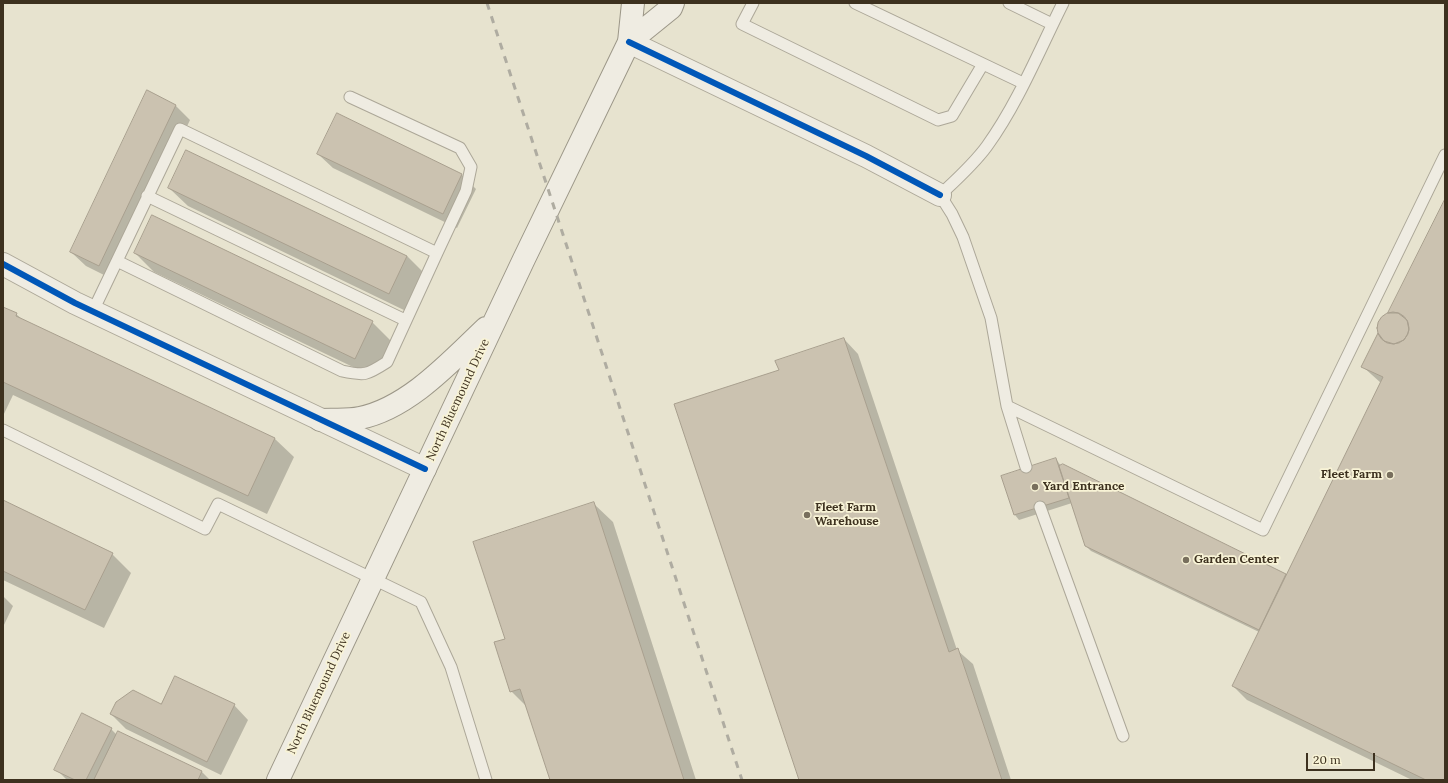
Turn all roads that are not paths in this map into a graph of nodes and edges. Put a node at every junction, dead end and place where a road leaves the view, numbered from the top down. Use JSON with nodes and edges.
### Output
{"nodes":[{"id":1,"x":673,"y":3,"type":"edge"},
{"id":2,"x":753,"y":3,"type":"edge"},
{"id":3,"x":855,"y":3,"type":"edge"},
{"id":4,"x":1009,"y":3,"type":"edge"},
{"id":5,"x":1063,"y":3,"type":"edge"},
{"id":6,"x":631,"y":4,"type":"edge"},
{"id":7,"x":1052,"y":24,"type":"junction"},
{"id":8,"x":629,"y":42,"type":"junction"},
{"id":9,"x":983,"y":64,"type":"junction"},
{"id":10,"x":1024,"y":83,"type":"junction"},
{"id":11,"x":350,"y":97,"type":"dead end"},
{"id":12,"x":1445,"y":155,"type":"edge"},
{"id":13,"x":940,"y":195,"type":"junction"},
{"id":14,"x":147,"y":196,"type":"junction"},
{"id":15,"x":437,"y":253,"type":"junction"},
{"id":16,"x":117,"y":261,"type":"junction"},
{"id":17,"x":3,"y":264,"type":"edge"},
{"id":18,"x":93,"y":311,"type":"junction"},
{"id":19,"x":496,"y":319,"type":"junction"},
{"id":20,"x":405,"y":320,"type":"junction"},
{"id":21,"x":1007,"y":406,"type":"junction"},
{"id":22,"x":320,"y":420,"type":"junction"},
{"id":23,"x":3,"y":430,"type":"edge"},
{"id":24,"x":1026,"y":467,"type":"dead end"},
{"id":25,"x":425,"y":469,"type":"junction"},
{"id":26,"x":1040,"y":507,"type":"dead end"},
{"id":27,"x":373,"y":579,"type":"junction"},
{"id":28,"x":1123,"y":736,"type":"dead end"},
{"id":29,"x":278,"y":780,"type":"edge"},
{"id":30,"x":486,"y":780,"type":"edge"}],
"edges":[{"from":1,"to":8,"type":"main road","name":"North Bluemound Drive"},
{"from":2,"to":9,"type":"lane"},
{"from":3,"to":9,"type":"lane"},
{"from":4,"to":7,"type":"lane"},
{"from":5,"to":7,"type":"lane"},
{"from":6,"to":8,"type":"main road","name":"North Bluemound Drive"},
{"from":7,"to":10,"type":"lane"},
{"from":8,"to":13,"type":"main road"},
{"from":8,"to":19,"type":"main road","name":"North Bluemound Drive"},
{"from":9,"to":10,"type":"lane"},
{"from":10,"to":13,"type":"lane"},
{"from":11,"to":15,"type":"lane"},
{"from":12,"to":21,"type":"lane"},
{"from":13,"to":21,"type":"lane"},
{"from":14,"to":15,"type":"lane"},
{"from":14,"to":16,"type":"lane"},
{"from":14,"to":20,"type":"lane"},
{"from":15,"to":20,"type":"lane"},
{"from":16,"to":18,"type":"lane"},
{"from":16,"to":20,"type":"lane"},
{"from":17,"to":18,"type":"main road"},
{"from":18,"to":22,"type":"main road"},
{"from":19,"to":22,"type":"main road"},
{"from":19,"to":25,"type":"main road","name":"North Bluemound Drive"},
{"from":21,"to":24,"type":"lane"},
{"from":22,"to":25,"type":"main road"},
{"from":23,"to":27,"type":"lane"},
{"from":25,"to":27,"type":"main road","name":"North Bluemound Drive"},
{"from":26,"to":28,"type":"lane"},
{"from":27,"to":29,"type":"main road","name":"North Bluemound Drive"},
{"from":27,"to":30,"type":"lane"}]}
